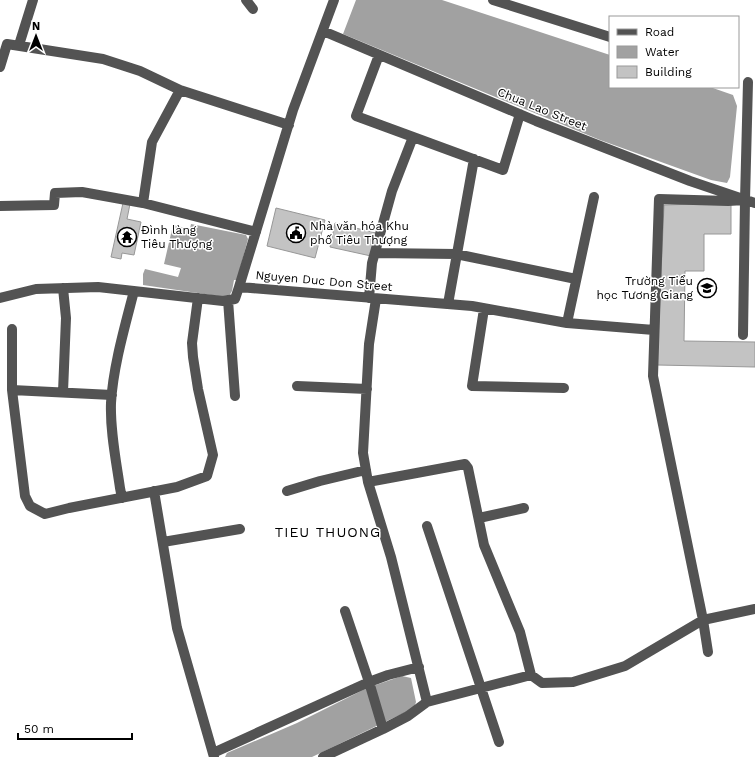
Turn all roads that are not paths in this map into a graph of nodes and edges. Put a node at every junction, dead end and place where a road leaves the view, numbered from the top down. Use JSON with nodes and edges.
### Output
{"nodes":[{"id":1,"x":33,"y":0,"type":"edge"},
{"id":2,"x":246,"y":0,"type":"edge"},
{"id":3,"x":334,"y":0,"type":"edge"},
{"id":4,"x":493,"y":0,"type":"edge"},
{"id":5,"x":511,"y":3,"type":"edge"},
{"id":6,"x":253,"y":9,"type":"dead end"},
{"id":7,"x":323,"y":31,"type":"junction"},
{"id":8,"x":609,"y":37,"type":"edge"},
{"id":9,"x":19,"y":45,"type":"junction"},
{"id":10,"x":379,"y":55,"type":"junction"},
{"id":11,"x":0,"y":67,"type":"edge"},
{"id":12,"x":739,"y":78,"type":"edge"},
{"id":13,"x":752,"y":83,"type":"edge"},
{"id":14,"x":180,"y":90,"type":"junction"},
{"id":15,"x":520,"y":114,"type":"junction"},
{"id":16,"x":289,"y":125,"type":"junction"},
{"id":17,"x":413,"y":137,"type":"junction"},
{"id":18,"x":474,"y":159,"type":"junction"},
{"id":19,"x":594,"y":197,"type":"dead end"},
{"id":20,"x":750,"y":201,"type":"edge"},
{"id":21,"x":144,"y":203,"type":"junction"},
{"id":22,"x":0,"y":206,"type":"edge"},
{"id":23,"x":256,"y":232,"type":"junction"},
{"id":24,"x":375,"y":253,"type":"junction"},
{"id":25,"x":456,"y":254,"type":"junction"},
{"id":26,"x":576,"y":279,"type":"junction"},
{"id":27,"x":239,"y":287,"type":"junction"},
{"id":28,"x":63,"y":288,"type":"junction"},
{"id":29,"x":134,"y":291,"type":"junction"},
{"id":30,"x":0,"y":298,"type":"edge"},
{"id":31,"x":198,"y":298,"type":"junction"},
{"id":32,"x":373,"y":298,"type":"junction"},
{"id":33,"x":228,"y":300,"type":"junction"},
{"id":34,"x":448,"y":304,"type":"junction"},
{"id":35,"x":484,"y":308,"type":"junction"},
{"id":36,"x":567,"y":323,"type":"junction"},
{"id":37,"x":12,"y":329,"type":"dead end"},
{"id":38,"x":654,"y":330,"type":"junction"},
{"id":39,"x":743,"y":335,"type":"dead end"},
{"id":40,"x":297,"y":386,"type":"dead end"},
{"id":41,"x":367,"y":388,"type":"junction"},
{"id":42,"x":564,"y":388,"type":"dead end"},
{"id":43,"x":12,"y":390,"type":"junction"},
{"id":44,"x":63,"y":392,"type":"junction"},
{"id":45,"x":112,"y":395,"type":"junction"},
{"id":46,"x":235,"y":396,"type":"dead end"},
{"id":47,"x":366,"y":470,"type":"junction"},
{"id":48,"x":368,"y":482,"type":"junction"},
{"id":49,"x":154,"y":491,"type":"junction"},
{"id":50,"x":288,"y":491,"type":"dead end"},
{"id":51,"x":122,"y":498,"type":"junction"},
{"id":52,"x":524,"y":508,"type":"dead end"},
{"id":53,"x":479,"y":518,"type":"junction"},
{"id":54,"x":427,"y":526,"type":"dead end"},
{"id":55,"x":240,"y":529,"type":"dead end"},
{"id":56,"x":163,"y":542,"type":"junction"},
{"id":57,"x":755,"y":609,"type":"edge"},
{"id":58,"x":345,"y":612,"type":"dead end"},
{"id":59,"x":703,"y":620,"type":"junction"},
{"id":60,"x":708,"y":652,"type":"dead end"},
{"id":61,"x":419,"y":667,"type":"junction"},
{"id":62,"x":531,"y":675,"type":"junction"},
{"id":63,"x":369,"y":682,"type":"junction"},
{"id":64,"x":481,"y":688,"type":"junction"},
{"id":65,"x":428,"y":702,"type":"junction"},
{"id":66,"x":383,"y":726,"type":"junction"},
{"id":67,"x":499,"y":742,"type":"dead end"},
{"id":68,"x":213,"y":755,"type":"edge"},
{"id":69,"x":323,"y":757,"type":"edge"}],
"edges":[{"from":1,"to":9,"type":"street"},
{"from":2,"to":6,"type":"street"},
{"from":3,"to":7,"type":"street"},
{"from":4,"to":5,"type":"street"},
{"from":5,"to":8,"type":"street"},
{"from":7,"to":10,"type":"street","name":"Chua Lao Street"},
{"from":7,"to":16,"type":"street"},
{"from":9,"to":11,"type":"street"},
{"from":9,"to":14,"type":"street"},
{"from":10,"to":15,"type":"street","name":"Chua Lao Street"},
{"from":10,"to":17,"type":"street"},
{"from":12,"to":13,"type":"street"},
{"from":13,"to":20,"type":"street"},
{"from":14,"to":16,"type":"street"},
{"from":14,"to":21,"type":"street"},
{"from":15,"to":18,"type":"street"},
{"from":15,"to":20,"type":"street","name":"Chua Lao Street"},
{"from":16,"to":23,"type":"street"},
{"from":17,"to":18,"type":"street"},
{"from":17,"to":24,"type":"street"},
{"from":18,"to":25,"type":"street"},
{"from":19,"to":26,"type":"street"},
{"from":20,"to":38,"type":"street"},
{"from":20,"to":39,"type":"street"},
{"from":21,"to":22,"type":"street"},
{"from":21,"to":23,"type":"street"},
{"from":23,"to":27,"type":"street"},
{"from":24,"to":25,"type":"street"},
{"from":24,"to":32,"type":"street"},
{"from":25,"to":26,"type":"street"},
{"from":25,"to":34,"type":"street"},
{"from":26,"to":36,"type":"street"},
{"from":27,"to":32,"type":"street","name":"Nguyen Duc Don Street"},
{"from":27,"to":33,"type":"street","name":"Nguyen Duc Don Street"},
{"from":28,"to":29,"type":"street"},
{"from":28,"to":30,"type":"street"},
{"from":28,"to":44,"type":"street"},
{"from":29,"to":31,"type":"street"},
{"from":29,"to":45,"type":"street"},
{"from":31,"to":33,"type":"street"},
{"from":31,"to":49,"type":"street"},
{"from":32,"to":34,"type":"street","name":"Nguyen Duc Don Street"},
{"from":32,"to":41,"type":"street"},
{"from":33,"to":46,"type":"street"},
{"from":34,"to":35,"type":"street","name":"Nguyen Duc Don Street"},
{"from":35,"to":36,"type":"street","name":"Nguyen Duc Don Street"},
{"from":35,"to":42,"type":"street"},
{"from":36,"to":38,"type":"street","name":"Nguyen Duc Don Street"},
{"from":37,"to":43,"type":"street"},
{"from":38,"to":59,"type":"street"},
{"from":40,"to":41,"type":"street"},
{"from":41,"to":47,"type":"street"},
{"from":43,"to":44,"type":"street"},
{"from":43,"to":51,"type":"street"},
{"from":44,"to":45,"type":"street"},
{"from":45,"to":51,"type":"street"},
{"from":47,"to":48,"type":"street"},
{"from":47,"to":50,"type":"street"},
{"from":48,"to":53,"type":"street"},
{"from":48,"to":61,"type":"street"},
{"from":49,"to":51,"type":"street"},
{"from":49,"to":56,"type":"street"},
{"from":52,"to":53,"type":"street"},
{"from":53,"to":62,"type":"street"},
{"from":54,"to":64,"type":"street"},
{"from":55,"to":56,"type":"street"},
{"from":56,"to":68,"type":"street"},
{"from":57,"to":59,"type":"street"},
{"from":58,"to":63,"type":"street"},
{"from":59,"to":60,"type":"street"},
{"from":59,"to":62,"type":"street"},
{"from":61,"to":63,"type":"street"},
{"from":61,"to":65,"type":"street"},
{"from":62,"to":64,"type":"street"},
{"from":63,"to":66,"type":"street"},
{"from":63,"to":68,"type":"street"},
{"from":64,"to":65,"type":"street"},
{"from":64,"to":67,"type":"street"},
{"from":65,"to":66,"type":"street"},
{"from":66,"to":69,"type":"street"}]}
